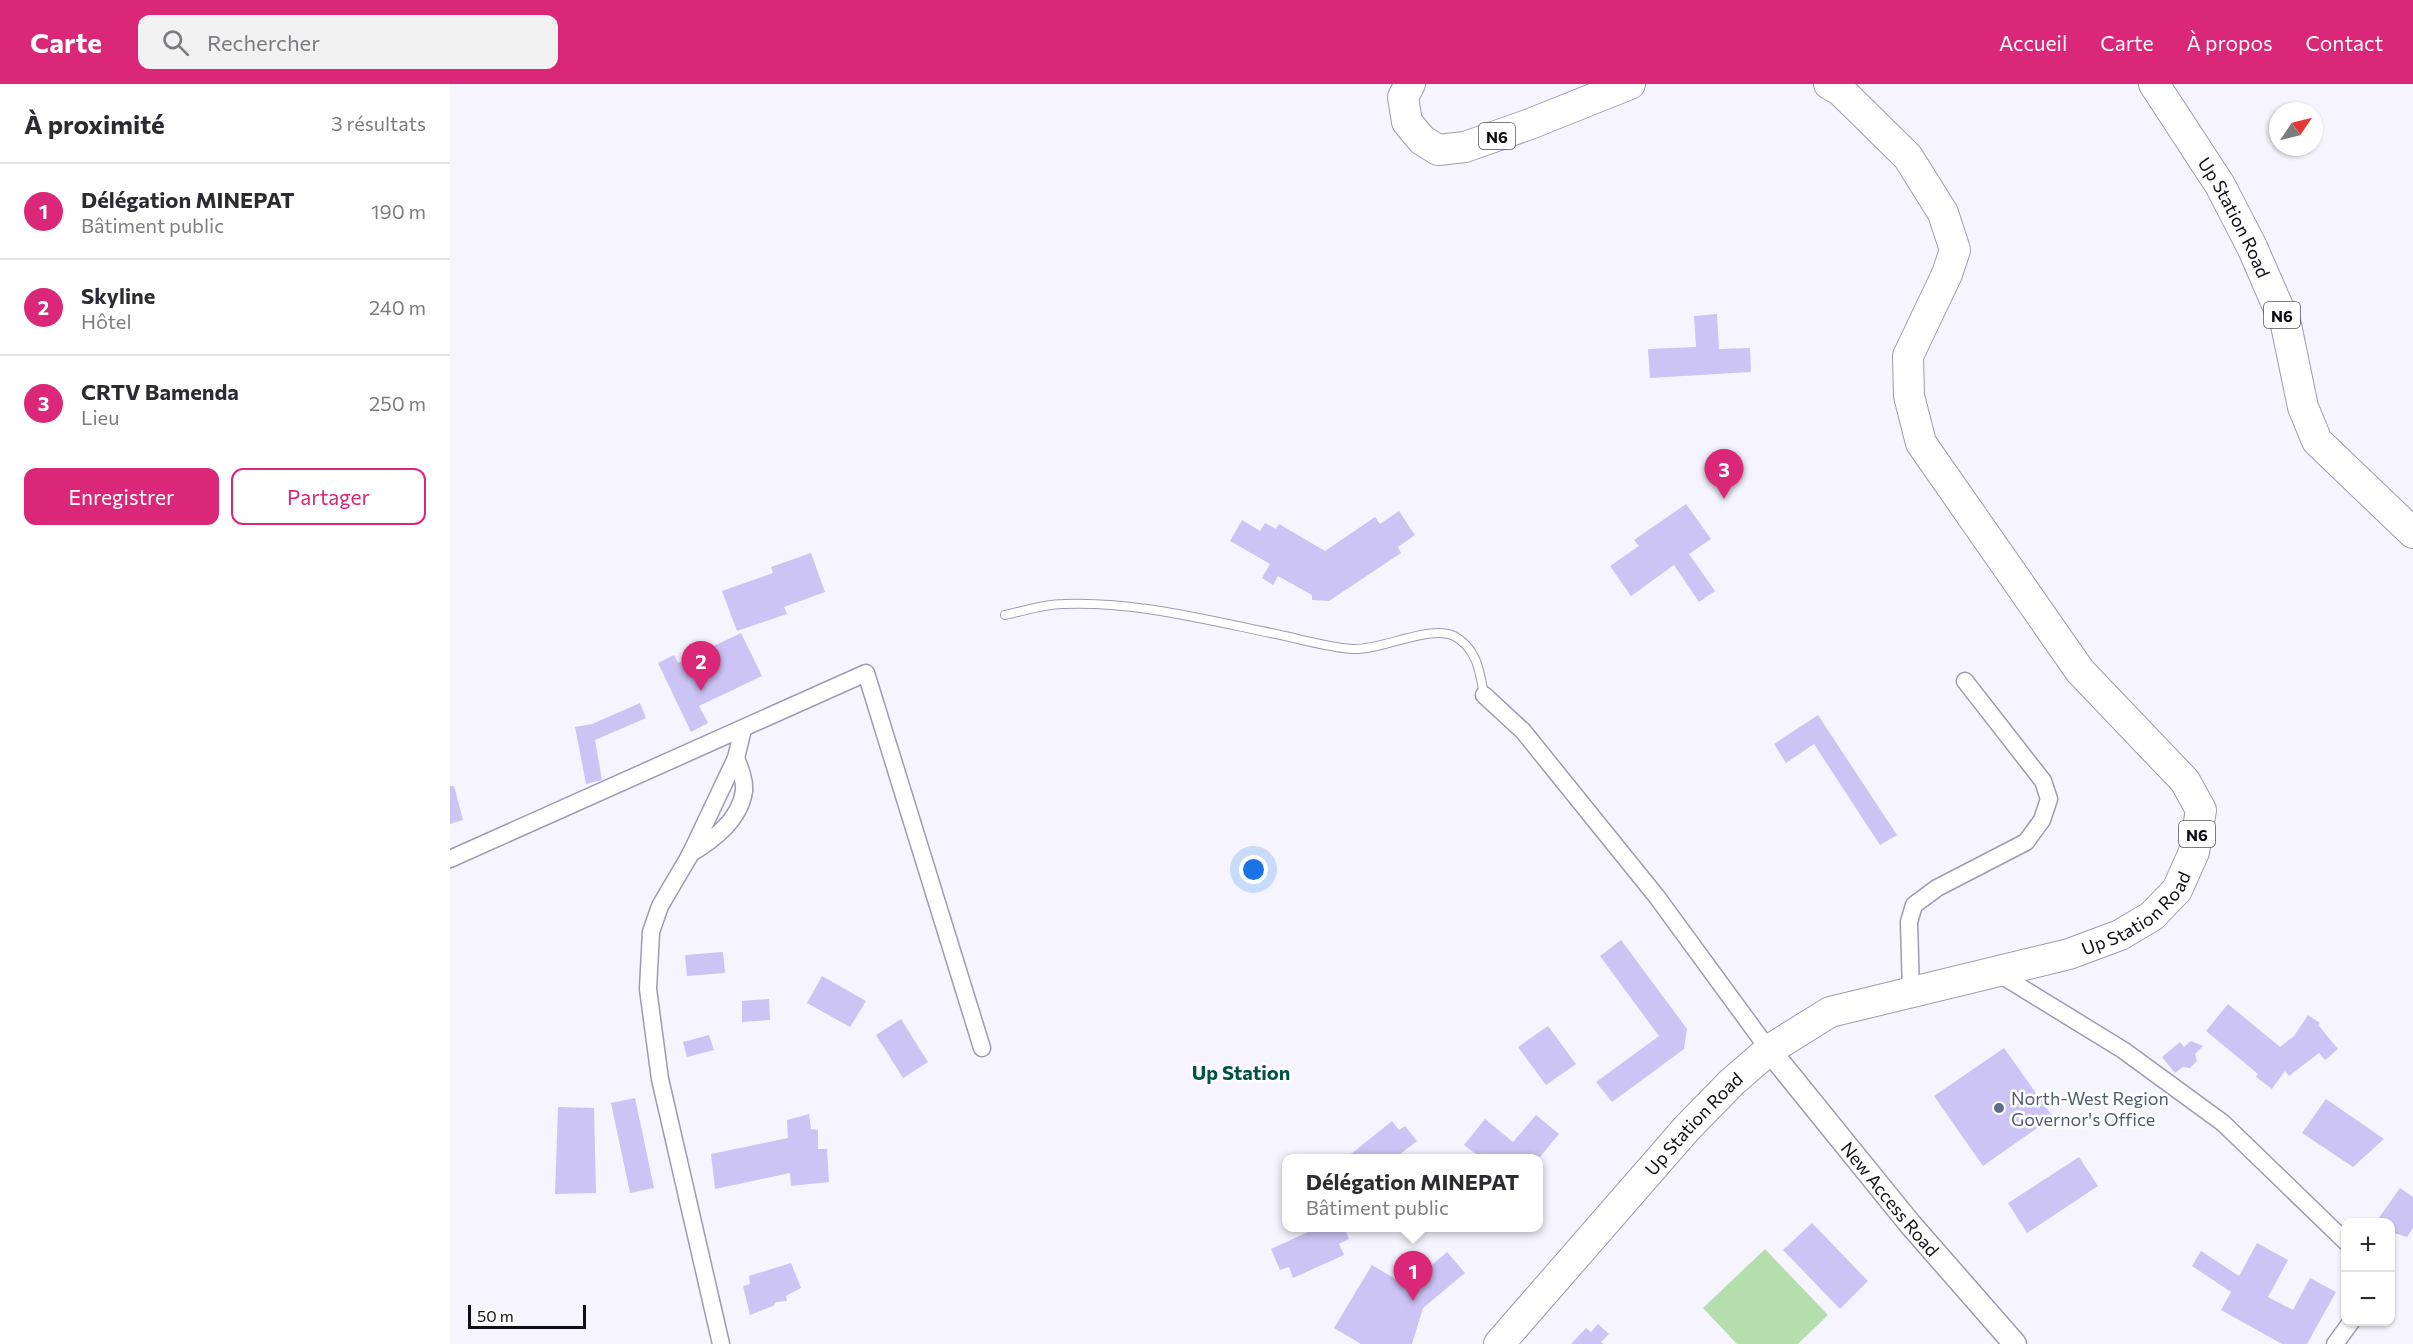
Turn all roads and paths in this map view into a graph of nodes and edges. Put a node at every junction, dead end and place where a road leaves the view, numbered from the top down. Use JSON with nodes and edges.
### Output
{"nodes":[{"id":1,"x":1410,"y":84,"type":"edge"},
{"id":2,"x":1630,"y":84,"type":"edge"},
{"id":3,"x":1829,"y":84,"type":"edge"},
{"id":4,"x":2154,"y":84,"type":"edge"},
{"id":5,"x":2413,"y":533,"type":"edge"},
{"id":6,"x":1005,"y":615,"type":"dead end"},
{"id":7,"x":1965,"y":681,"type":"dead end"},
{"id":8,"x":1484,"y":694,"type":"joint"},
{"id":9,"x":743,"y":729,"type":"junction"},
{"id":10,"x":736,"y":758,"type":"junction"},
{"id":11,"x":690,"y":855,"type":"junction"},
{"id":12,"x":450,"y":860,"type":"edge"},
{"id":13,"x":1995,"y":971,"type":"junction"},
{"id":14,"x":1911,"y":992,"type":"junction"},
{"id":15,"x":982,"y":1048,"type":"dead end"},
{"id":16,"x":1769,"y":1050,"type":"junction"},
{"id":17,"x":2341,"y":1237,"type":"edge"},
{"id":18,"x":2348,"y":1326,"type":"edge"},
{"id":19,"x":721,"y":1344,"type":"edge"},
{"id":20,"x":1499,"y":1344,"type":"edge"},
{"id":21,"x":2015,"y":1344,"type":"edge"},
{"id":22,"x":2335,"y":1344,"type":"edge"}],
"edges":[{"from":1,"to":2,"type":"highway","number":"N6"},
{"from":3,"to":13,"type":"highway","name":"Up Station Road","number":"N6"},
{"from":4,"to":5,"type":"highway","name":"Up Station Road","number":"N6"},
{"from":6,"to":8,"type":"lane"},
{"from":7,"to":14,"type":"street"},
{"from":8,"to":16,"type":"street"},
{"from":9,"to":10,"type":"street"},
{"from":9,"to":12,"type":"street"},
{"from":9,"to":15,"type":"street"},
{"from":10,"to":11,"type":"street"},
{"from":10,"to":11,"type":"street"},
{"from":11,"to":19,"type":"street"},
{"from":13,"to":14,"type":"highway","name":"Up Station Road","number":"N6"},
{"from":13,"to":17,"type":"street"},
{"from":14,"to":16,"type":"highway","name":"Up Station Road","number":"N6"},
{"from":16,"to":20,"type":"highway","name":"Up Station Road","number":"N6"},
{"from":16,"to":21,"type":"main road","name":"New Access Road"},
{"from":18,"to":22,"type":"street"}]}
